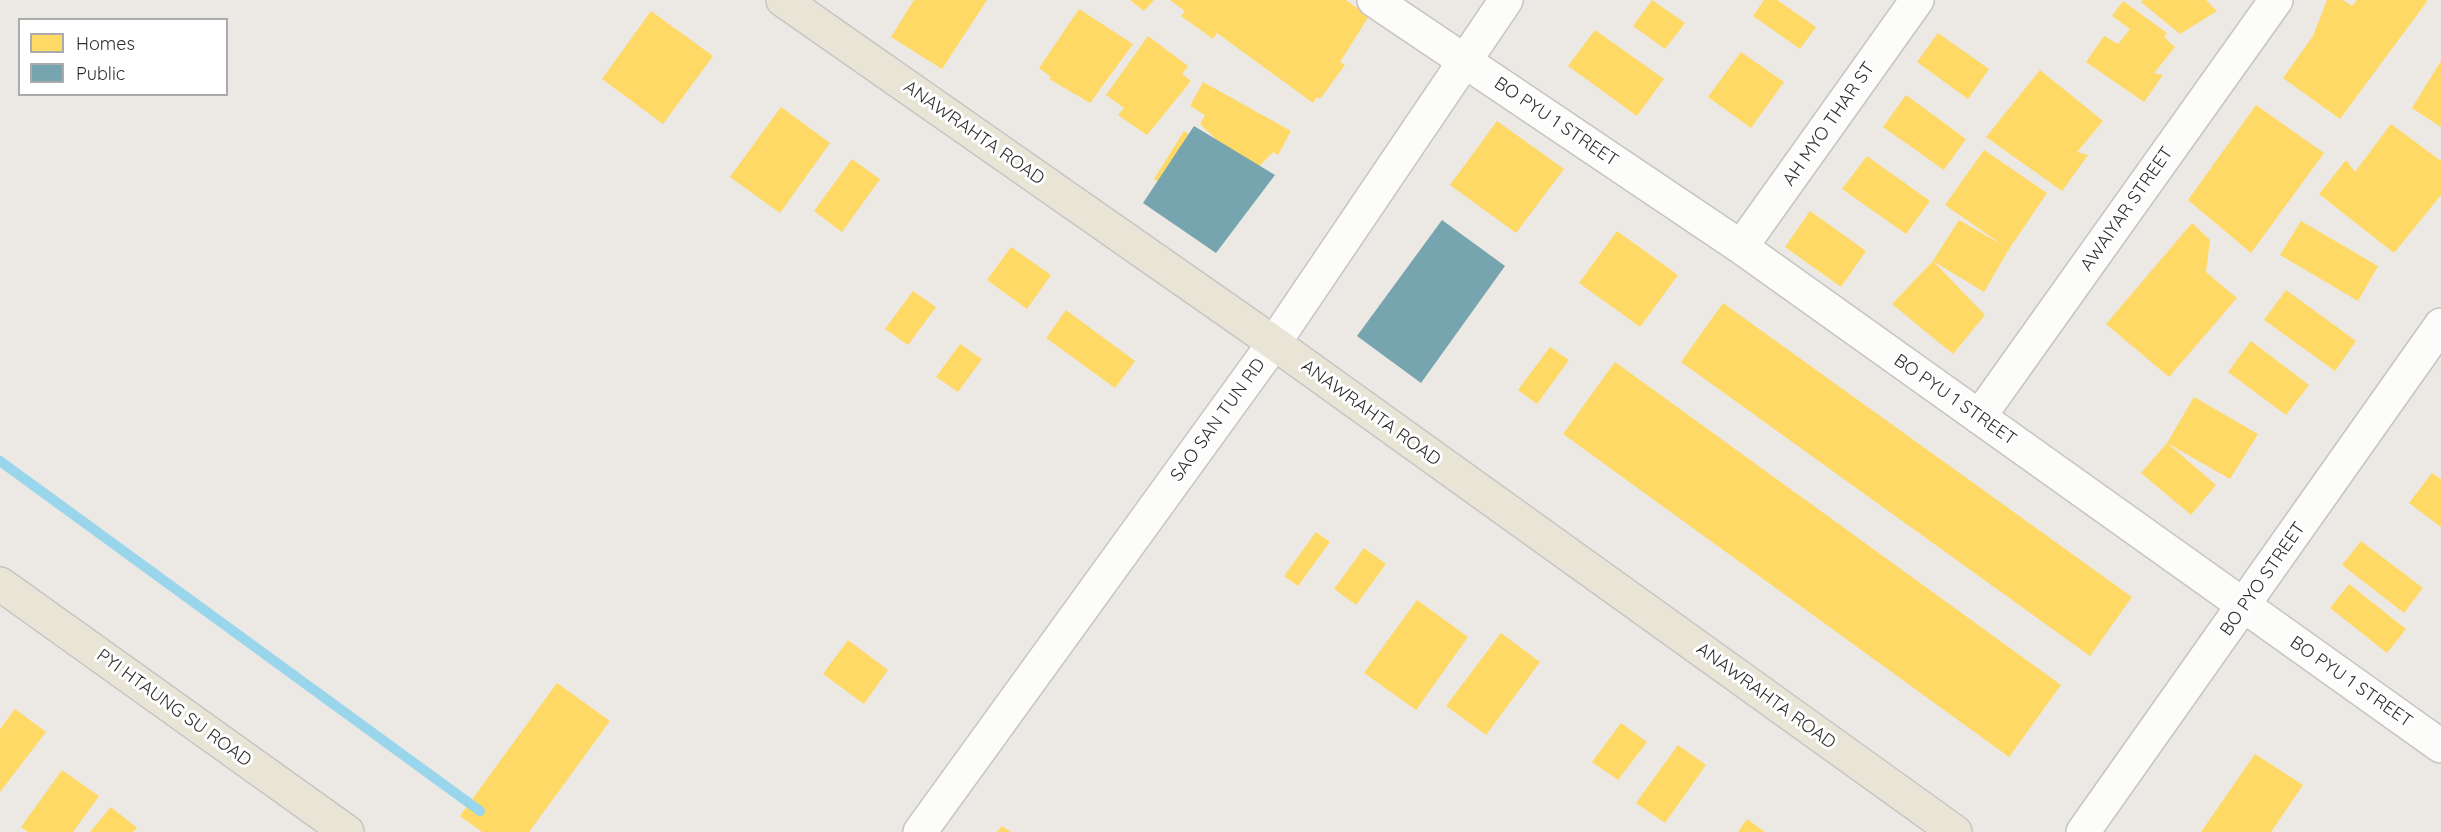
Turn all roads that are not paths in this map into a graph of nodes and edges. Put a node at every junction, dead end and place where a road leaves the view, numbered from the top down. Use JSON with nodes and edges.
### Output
{"nodes":[{"id":1,"x":783,"y":0,"type":"edge"},
{"id":2,"x":1374,"y":0,"type":"edge"},
{"id":3,"x":1506,"y":0,"type":"edge"},
{"id":4,"x":1917,"y":0,"type":"edge"},
{"id":5,"x":2276,"y":0,"type":"edge"},
{"id":6,"x":1464,"y":60,"type":"junction"},
{"id":7,"x":1741,"y":247,"type":"junction"},
{"id":8,"x":2441,"y":325,"type":"edge"},
{"id":9,"x":1274,"y":343,"type":"junction"},
{"id":10,"x":1979,"y":417,"type":"junction"},
{"id":11,"x":0,"y":584,"type":"edge"},
{"id":12,"x":2244,"y":606,"type":"junction"},
{"id":13,"x":2441,"y":746,"type":"edge"},
{"id":14,"x":339,"y":830,"type":"edge"},
{"id":15,"x":920,"y":832,"type":"edge"},
{"id":16,"x":1955,"y":832,"type":"edge"},
{"id":17,"x":2083,"y":832,"type":"edge"}],
"edges":[{"from":1,"to":9,"type":"main road","name":"ANAWRAHTA ROAD"},
{"from":2,"to":6,"type":"street","name":"BO PYU 1 STREET"},
{"from":3,"to":6,"type":"street","name":"SAO SAN TUN RD"},
{"from":4,"to":7,"type":"street","name":"AH MYO THAR ST"},
{"from":5,"to":10,"type":"street","name":"AWAIYAR STREET"},
{"from":6,"to":7,"type":"street","name":"BO PYU 1 STREET"},
{"from":6,"to":9,"type":"street","name":"SAO SAN TUN RD"},
{"from":7,"to":10,"type":"street","name":"BO PYU 1 STREET"},
{"from":8,"to":12,"type":"street","name":"BO PYO STREET"},
{"from":9,"to":15,"type":"street","name":"SAO SAN TUN RD"},
{"from":9,"to":16,"type":"main road","name":"ANAWRAHTA ROAD"},
{"from":10,"to":12,"type":"street","name":"BO PYU 1 STREET"},
{"from":11,"to":14,"type":"main road","name":"PYI HTAUNG SU ROAD"},
{"from":12,"to":13,"type":"street","name":"BO PYU 1 STREET"},
{"from":12,"to":17,"type":"street","name":"BO PYO STREET"}]}
